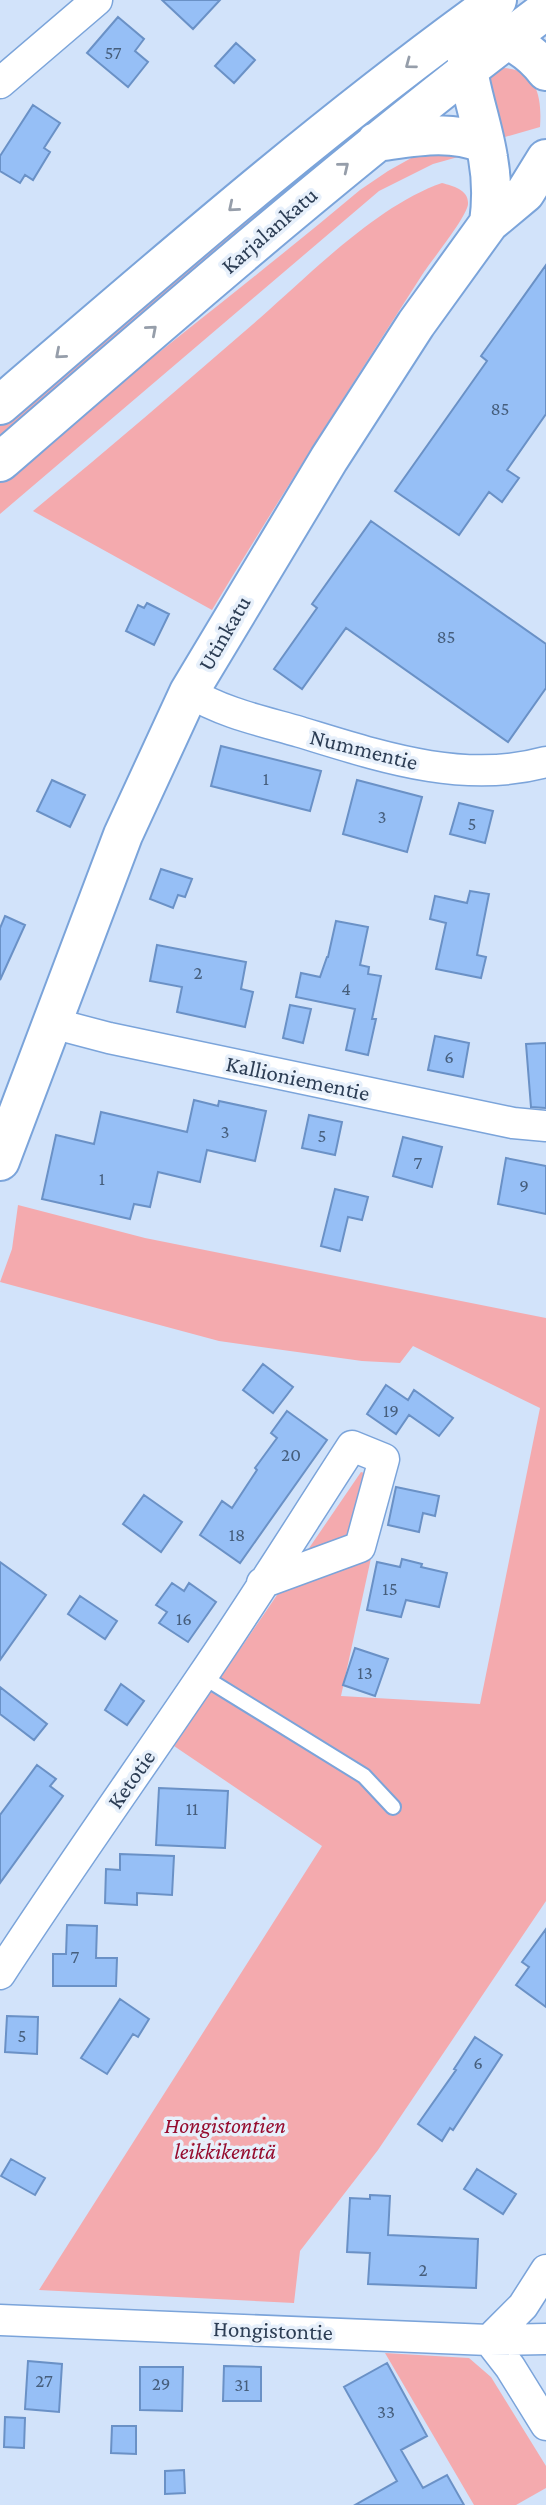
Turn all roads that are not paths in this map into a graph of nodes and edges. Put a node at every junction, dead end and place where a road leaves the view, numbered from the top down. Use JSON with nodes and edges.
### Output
{"nodes":[{"id":1,"x":97,"y":0,"type":"edge"},
{"id":2,"x":497,"y":0,"type":"edge"},
{"id":3,"x":546,"y":10,"type":"edge"},
{"id":4,"x":465,"y":23,"type":"junction"},
{"id":5,"x":507,"y":39,"type":"junction"},
{"id":6,"x":466,"y":69,"type":"junction"},
{"id":7,"x":546,"y":71,"type":"edge"},
{"id":8,"x":0,"y":83,"type":"edge"},
{"id":9,"x":374,"y":142,"type":"junction"},
{"id":10,"x":485,"y":144,"type":"junction"},
{"id":11,"x":546,"y":159,"type":"edge"},
{"id":12,"x":489,"y":223,"type":"junction"},
{"id":13,"x":0,"y":405,"type":"edge"},
{"id":14,"x":0,"y":462,"type":"edge"},
{"id":15,"x":189,"y":692,"type":"junction"},
{"id":16,"x":546,"y":762,"type":"edge"},
{"id":17,"x":52,"y":1023,"type":"junction"},
{"id":18,"x":546,"y":1126,"type":"edge"},
{"id":19,"x":2,"y":1147,"type":"edge"},
{"id":20,"x":262,"y":1583,"type":"junction"},
{"id":21,"x":202,"y":1676,"type":"junction"},
{"id":22,"x":393,"y":1807,"type":"dead end"},
{"id":23,"x":0,"y":1974,"type":"edge"},
{"id":24,"x":546,"y":2270,"type":"edge"},
{"id":25,"x":0,"y":2320,"type":"edge"},
{"id":26,"x":546,"y":2339,"type":"edge"},
{"id":27,"x":489,"y":2340,"type":"junction"},
{"id":28,"x":546,"y":2425,"type":"edge"}],
"edges":[{"from":1,"to":8,"type":"street"},
{"from":2,"to":4,"type":"street","name":"Karjalankatu"},
{"from":3,"to":5,"type":"street","name":"Karjalankatu"},
{"from":4,"to":5,"type":"street"},
{"from":4,"to":6,"type":"street"},
{"from":4,"to":13,"type":"street","name":"Karjalankatu","one_way":true},
{"from":5,"to":6,"type":"street","name":"Karjalankatu"},
{"from":5,"to":7,"type":"street"},
{"from":6,"to":9,"type":"street","name":"Karjalankatu"},
{"from":6,"to":10,"type":"street"},
{"from":9,"to":10,"type":"street"},
{"from":14,"to":9,"type":"street","name":"Karjalankatu","one_way":true},
{"from":10,"to":12,"type":"street"},
{"from":11,"to":12,"type":"street","name":"Utinkatu"},
{"from":12,"to":15,"type":"street","name":"Utinkatu"},
{"from":15,"to":16,"type":"street","name":"Nummentie"},
{"from":15,"to":17,"type":"street","name":"Utinkatu"},
{"from":17,"to":18,"type":"street","name":"Kallioniementie"},
{"from":17,"to":19,"type":"street","name":"Utinkatu"},
{"from":20,"to":20,"type":"street","name":"Ketotie"},
{"from":20,"to":21,"type":"street","name":"Ketotie"},
{"from":21,"to":22,"type":"lane"},
{"from":21,"to":23,"type":"street","name":"Ketotie"},
{"from":24,"to":27,"type":"street"},
{"from":25,"to":27,"type":"street","name":"Hongistontie"},
{"from":26,"to":27,"type":"street","name":"Hongistontie"},
{"from":27,"to":28,"type":"street"}]}
